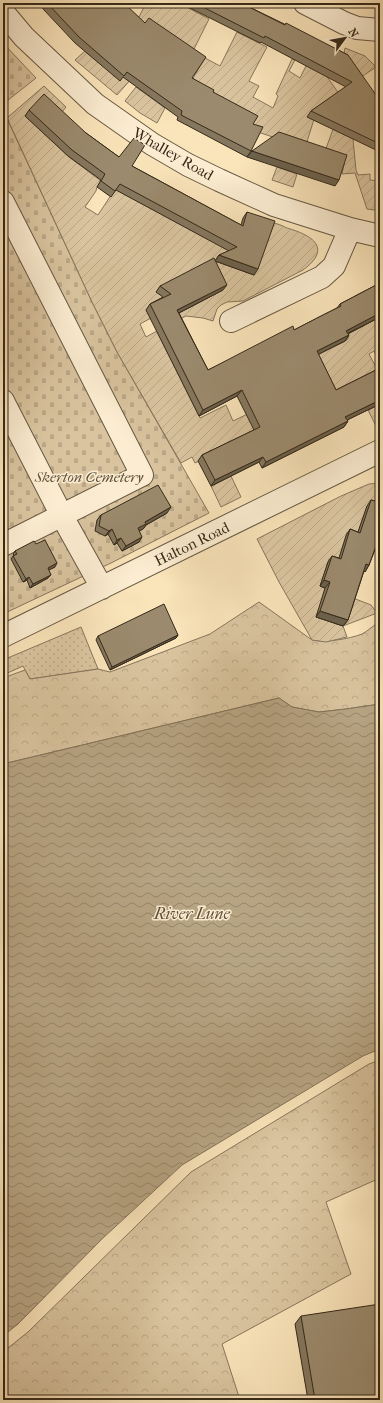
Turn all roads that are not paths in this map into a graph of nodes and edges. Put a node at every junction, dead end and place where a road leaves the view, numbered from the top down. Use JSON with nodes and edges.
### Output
{"nodes":[{"id":1,"x":305,"y":3,"type":"edge"},
{"id":2,"x":3,"y":12,"type":"edge"},
{"id":3,"x":380,"y":30,"type":"edge"},
{"id":4,"x":4,"y":204,"type":"edge"},
{"id":5,"x":350,"y":229,"type":"junction"},
{"id":6,"x":380,"y":236,"type":"edge"},
{"id":7,"x":231,"y":321,"type":"dead end"},
{"id":8,"x":3,"y":401,"type":"edge"},
{"id":9,"x":380,"y":451,"type":"edge"},
{"id":10,"x":62,"y":516,"type":"junction"},
{"id":11,"x":3,"y":545,"type":"edge"},
{"id":12,"x":102,"y":588,"type":"junction"},
{"id":13,"x":3,"y":636,"type":"edge"}],
"edges":[{"from":1,"to":3,"type":"street"},
{"from":2,"to":5,"type":"street","name":"Whalley Road"},
{"from":4,"to":10,"type":"street"},
{"from":5,"to":6,"type":"street","name":"Whalley Road"},
{"from":5,"to":7,"type":"street"},
{"from":8,"to":10,"type":"street"},
{"from":9,"to":12,"type":"street","name":"Halton Road"},
{"from":10,"to":11,"type":"street"},
{"from":10,"to":12,"type":"street"},
{"from":12,"to":13,"type":"street","name":"Halton Road"}]}
